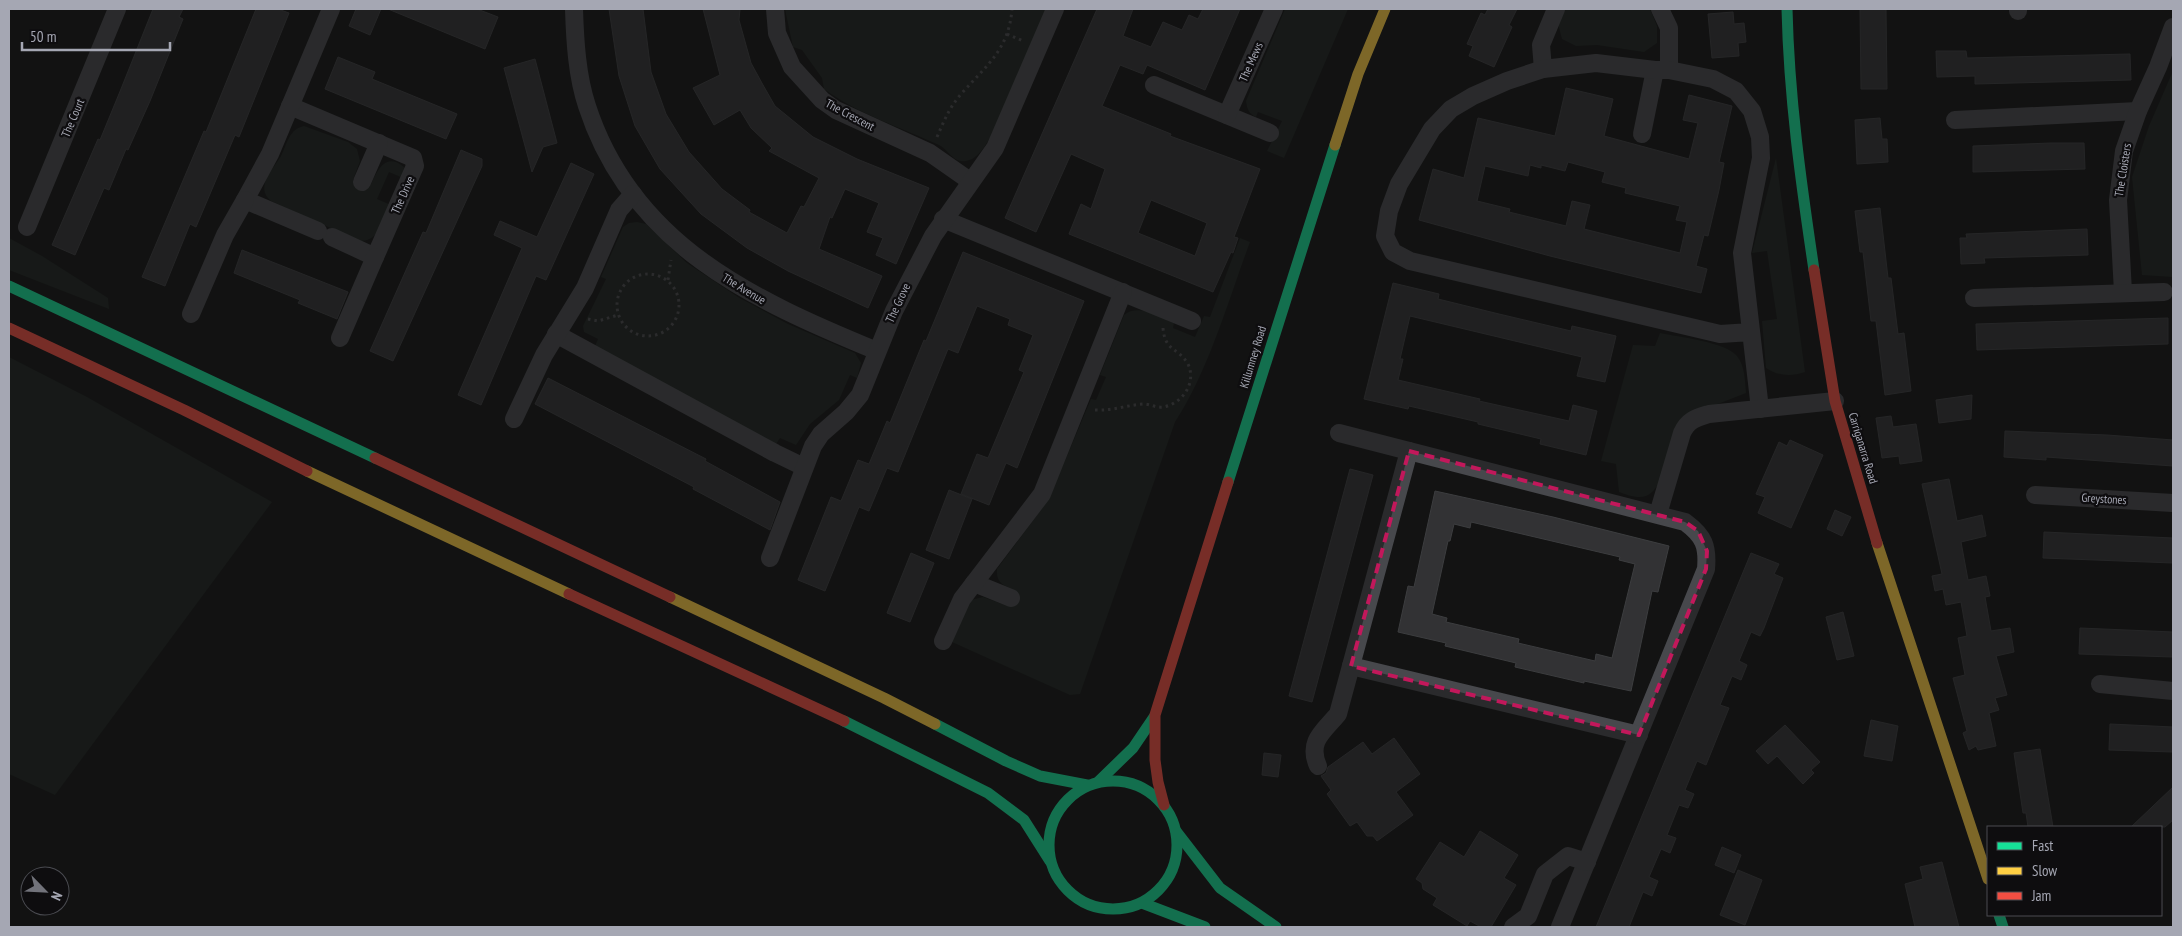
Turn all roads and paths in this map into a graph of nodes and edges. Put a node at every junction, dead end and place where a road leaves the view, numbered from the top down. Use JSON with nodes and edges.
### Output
{"nodes":[{"id":1,"x":117,"y":9,"type":"edge"},
{"id":2,"x":331,"y":9,"type":"edge"},
{"id":3,"x":574,"y":9,"type":"edge"},
{"id":4,"x":775,"y":9,"type":"edge"},
{"id":5,"x":1012,"y":9,"type":"edge"},
{"id":6,"x":1055,"y":9,"type":"edge"},
{"id":7,"x":1274,"y":9,"type":"edge"},
{"id":8,"x":1385,"y":9,"type":"edge"},
{"id":9,"x":1556,"y":9,"type":"edge"},
{"id":10,"x":1660,"y":9,"type":"edge"},
{"id":11,"x":1787,"y":9,"type":"edge"},
{"id":12,"x":2173,"y":27,"type":"edge"},
{"id":13,"x":1543,"y":69,"type":"junction"},
{"id":14,"x":1662,"y":70,"type":"junction"},
{"id":15,"x":1154,"y":85,"type":"dead end"},
{"id":16,"x":290,"y":106,"type":"junction"},
{"id":17,"x":2138,"y":111,"type":"junction"},
{"id":18,"x":1227,"y":116,"type":"junction"},
{"id":19,"x":1955,"y":120,"type":"dead end"},
{"id":20,"x":1270,"y":133,"type":"dead end"},
{"id":21,"x":1642,"y":134,"type":"dead end"},
{"id":22,"x":379,"y":143,"type":"junction"},
{"id":23,"x":930,"y":153,"type":"junction"},
{"id":24,"x":970,"y":181,"type":"junction"},
{"id":25,"x":362,"y":182,"type":"dead end"},
{"id":26,"x":633,"y":194,"type":"junction"},
{"id":27,"x":245,"y":200,"type":"junction"},
{"id":28,"x":943,"y":219,"type":"junction"},
{"id":29,"x":27,"y":227,"type":"dead end"},
{"id":30,"x":375,"y":257,"type":"junction"},
{"id":31,"x":9,"y":286,"type":"edge"},
{"id":32,"x":1123,"y":292,"type":"junction"},
{"id":33,"x":2123,"y":292,"type":"junction"},
{"id":34,"x":2164,"y":292,"type":"dead end"},
{"id":35,"x":1974,"y":298,"type":"dead end"},
{"id":36,"x":1168,"y":311,"type":"junction"},
{"id":37,"x":191,"y":314,"type":"dead end"},
{"id":38,"x":618,"y":315,"type":"junction"},
{"id":39,"x":584,"y":317,"type":"dead end"},
{"id":40,"x":1192,"y":320,"type":"dead end"},
{"id":41,"x":9,"y":328,"type":"edge"},
{"id":42,"x":1752,"y":332,"type":"junction"},
{"id":43,"x":556,"y":334,"type":"junction"},
{"id":44,"x":340,"y":338,"type":"dead end"},
{"id":45,"x":877,"y":351,"type":"junction"},
{"id":46,"x":1835,"y":401,"type":"junction"},
{"id":47,"x":1079,"y":405,"type":"junction"},
{"id":48,"x":1760,"y":409,"type":"junction"},
{"id":49,"x":514,"y":419,"type":"dead end"},
{"id":50,"x":1339,"y":434,"type":"dead end"},
{"id":51,"x":1409,"y":452,"type":"junction"},
{"id":52,"x":804,"y":467,"type":"junction"},
{"id":53,"x":2035,"y":495,"type":"dead end"},
{"id":54,"x":2173,"y":503,"type":"edge"},
{"id":55,"x":1658,"y":514,"type":"junction"},
{"id":56,"x":770,"y":558,"type":"dead end"},
{"id":57,"x":974,"y":583,"type":"junction"},
{"id":58,"x":1011,"y":598,"type":"dead end"},
{"id":59,"x":943,"y":641,"type":"dead end"},
{"id":60,"x":1351,"y":666,"type":"junction"},
{"id":61,"x":2100,"y":684,"type":"dead end"},
{"id":62,"x":2173,"y":691,"type":"edge"},
{"id":63,"x":1155,"y":715,"type":"junction"},
{"id":64,"x":1639,"y":735,"type":"junction"},
{"id":65,"x":1318,"y":766,"type":"dead end"},
{"id":66,"x":1092,"y":783,"type":"junction"},
{"id":67,"x":1164,"y":805,"type":"junction"},
{"id":68,"x":1176,"y":831,"type":"junction"},
{"id":69,"x":1050,"y":861,"type":"junction"},
{"id":70,"x":1587,"y":862,"type":"junction"},
{"id":71,"x":1987,"y":876,"type":"edge"},
{"id":72,"x":1142,"y":903,"type":"junction"},
{"id":73,"x":1205,"y":927,"type":"edge"},
{"id":74,"x":1276,"y":927,"type":"edge"},
{"id":75,"x":1513,"y":927,"type":"edge"},
{"id":76,"x":1560,"y":927,"type":"edge"}],
"edges":[{"from":1,"to":29,"type":"street","name":"The Court"},
{"from":2,"to":16,"type":"street"},
{"from":3,"to":26,"type":"street","name":"The Avenue"},
{"from":4,"to":23,"type":"street","name":"The Crescent"},
{"from":5,"to":23,"type":"path"},
{"from":6,"to":24,"type":"street"},
{"from":7,"to":18,"type":"street","name":"The Mews"},
{"from":8,"to":63,"type":"main road","name":"Killumney Road"},
{"from":9,"to":13,"type":"street"},
{"from":10,"to":14,"type":"street"},
{"from":11,"to":46,"type":"main road","name":"Carriganarra Road"},
{"from":12,"to":17,"type":"street","name":"The Cloisters"},
{"from":13,"to":14,"type":"street"},
{"from":13,"to":42,"type":"street"},
{"from":14,"to":21,"type":"street"},
{"from":14,"to":42,"type":"street"},
{"from":15,"to":18,"type":"street"},
{"from":16,"to":22,"type":"street","name":"The Drive"},
{"from":16,"to":27,"type":"street"},
{"from":17,"to":19,"type":"street"},
{"from":17,"to":33,"type":"street","name":"The Cloisters"},
{"from":18,"to":20,"type":"street"},
{"from":22,"to":25,"type":"street"},
{"from":22,"to":30,"type":"street","name":"The Drive"},
{"from":23,"to":24,"type":"street","name":"The Crescent"},
{"from":24,"to":28,"type":"street"},
{"from":26,"to":43,"type":"street"},
{"from":26,"to":45,"type":"street","name":"The Avenue"},
{"from":27,"to":30,"type":"street"},
{"from":27,"to":37,"type":"street"},
{"from":28,"to":32,"type":"street"},
{"from":28,"to":45,"type":"street","name":"The Grove"},
{"from":30,"to":44,"type":"street","name":"The Drive"},
{"from":31,"to":66,"type":"main road"},
{"from":32,"to":36,"type":"street"},
{"from":32,"to":47,"type":"street"},
{"from":33,"to":34,"type":"street"},
{"from":33,"to":35,"type":"street"},
{"from":36,"to":40,"type":"street"},
{"from":36,"to":47,"type":"path"},
{"from":38,"to":38,"type":"path"},
{"from":38,"to":39,"type":"path"},
{"from":41,"to":69,"type":"main road"},
{"from":42,"to":48,"type":"street"},
{"from":43,"to":49,"type":"street"},
{"from":43,"to":52,"type":"street"},
{"from":45,"to":52,"type":"street","name":"The Grove"},
{"from":46,"to":48,"type":"street"},
{"from":46,"to":71,"type":"main road","name":"Carriganarra Road"},
{"from":47,"to":57,"type":"street"},
{"from":48,"to":55,"type":"street"},
{"from":50,"to":51,"type":"street"},
{"from":51,"to":55,"type":"street"},
{"from":51,"to":60,"type":"street"},
{"from":52,"to":56,"type":"street","name":"The Grove"},
{"from":53,"to":54,"type":"street","name":"Greystones"},
{"from":55,"to":64,"type":"street"},
{"from":57,"to":58,"type":"street"},
{"from":57,"to":59,"type":"street"},
{"from":60,"to":64,"type":"street"},
{"from":60,"to":65,"type":"street"},
{"from":61,"to":62,"type":"street"},
{"from":63,"to":66,"type":"main road","name":"Killumney Road"},
{"from":63,"to":67,"type":"main road","name":"Killumney Road"},
{"from":64,"to":70,"type":"street"},
{"from":66,"to":67,"type":"main road"},
{"from":66,"to":69,"type":"main road"},
{"from":67,"to":68,"type":"main road"},
{"from":68,"to":72,"type":"main road"},
{"from":68,"to":74,"type":"main road"},
{"from":69,"to":72,"type":"main road"},
{"from":70,"to":75,"type":"street"},
{"from":70,"to":76,"type":"street"},
{"from":72,"to":73,"type":"main road"}]}
